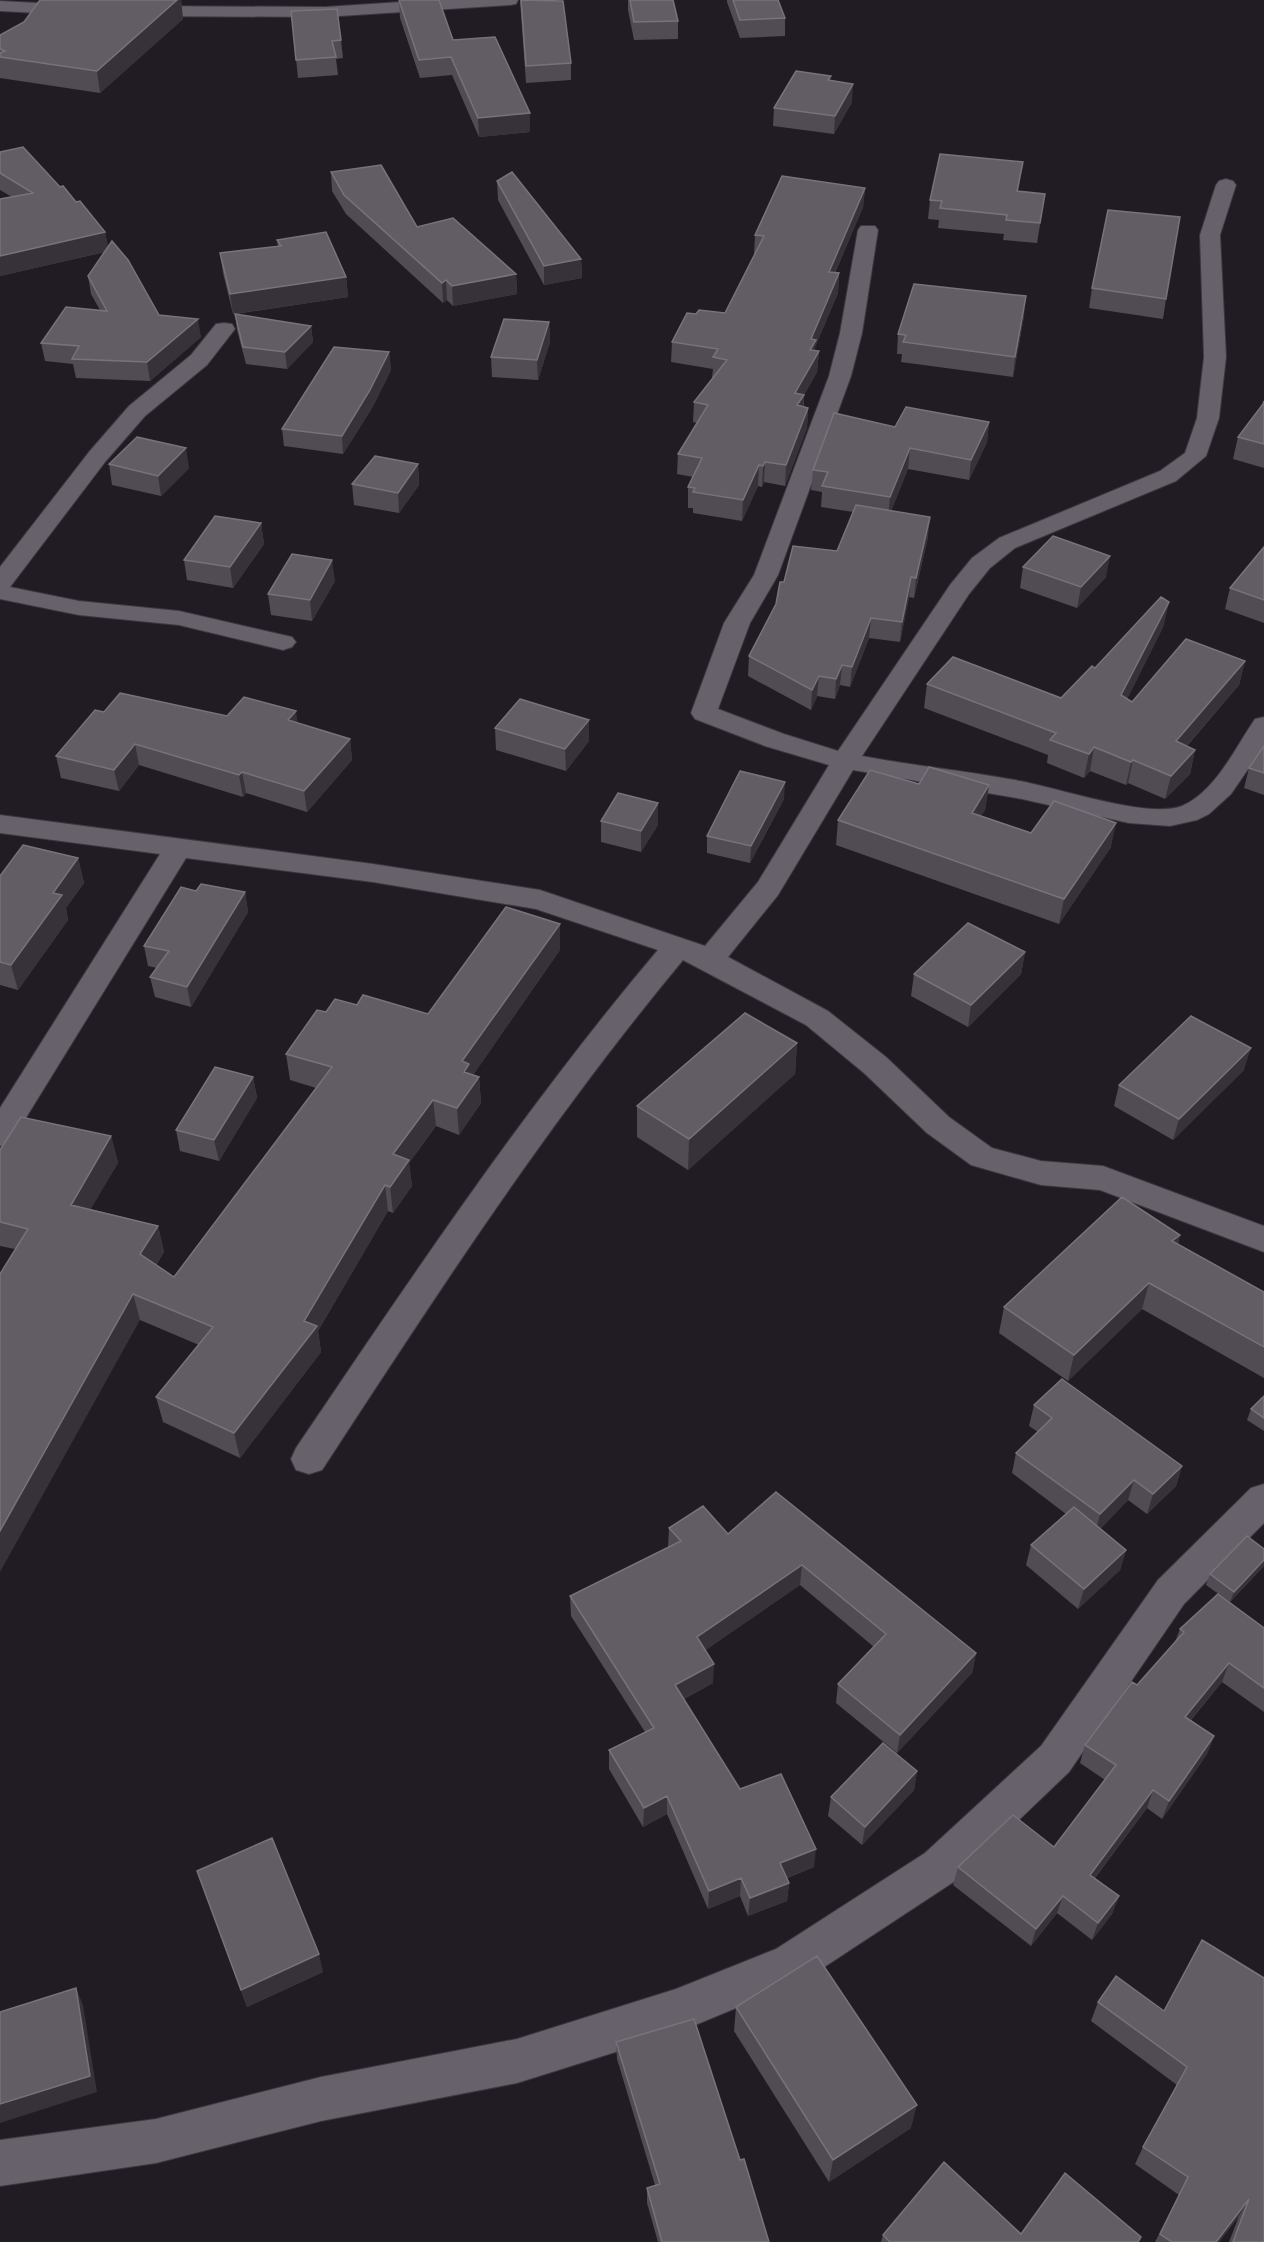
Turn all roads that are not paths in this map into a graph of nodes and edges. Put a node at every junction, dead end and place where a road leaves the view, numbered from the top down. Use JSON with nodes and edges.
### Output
{"nodes":[{"id":1,"x":510,"y":0,"type":"edge"},
{"id":2,"x":1,"y":3,"type":"edge"},
{"id":3,"x":90,"y":11,"type":"edge"},
{"id":4,"x":125,"y":11,"type":"edge"},
{"id":5,"x":1226,"y":185,"type":"dead end"},
{"id":6,"x":867,"y":230,"type":"dead end"},
{"id":7,"x":224,"y":329,"type":"dead end"},
{"id":8,"x":0,"y":583,"type":"edge"},
{"id":9,"x":0,"y":592,"type":"edge"},
{"id":10,"x":283,"y":642,"type":"dead end"},
{"id":11,"x":1264,"y":725,"type":"edge"},
{"id":12,"x":845,"y":761,"type":"junction"},
{"id":13,"x":0,"y":824,"type":"edge"},
{"id":14,"x":178,"y":848,"type":"junction"},
{"id":15,"x":678,"y":946,"type":"junction"},
{"id":16,"x":710,"y":960,"type":"junction"},
{"id":17,"x":0,"y":1134,"type":"edge"},
{"id":18,"x":1264,"y":1239,"type":"edge"},
{"id":19,"x":309,"y":1459,"type":"dead end"},
{"id":20,"x":1264,"y":1499,"type":"edge"},
{"id":21,"x":0,"y":2163,"type":"edge"}],
"edges":[{"from":1,"to":4,"type":"street"},
{"from":2,"to":3,"type":"street"},
{"from":5,"to":12,"type":"street"},
{"from":6,"to":12,"type":"street"},
{"from":7,"to":8,"type":"street"},
{"from":9,"to":10,"type":"street"},
{"from":11,"to":12,"type":"street"},
{"from":12,"to":16,"type":"street"},
{"from":13,"to":14,"type":"street"},
{"from":14,"to":15,"type":"street"},
{"from":14,"to":17,"type":"street"},
{"from":15,"to":16,"type":"street"},
{"from":15,"to":19,"type":"street"},
{"from":16,"to":18,"type":"street"},
{"from":20,"to":21,"type":"street"}]}
